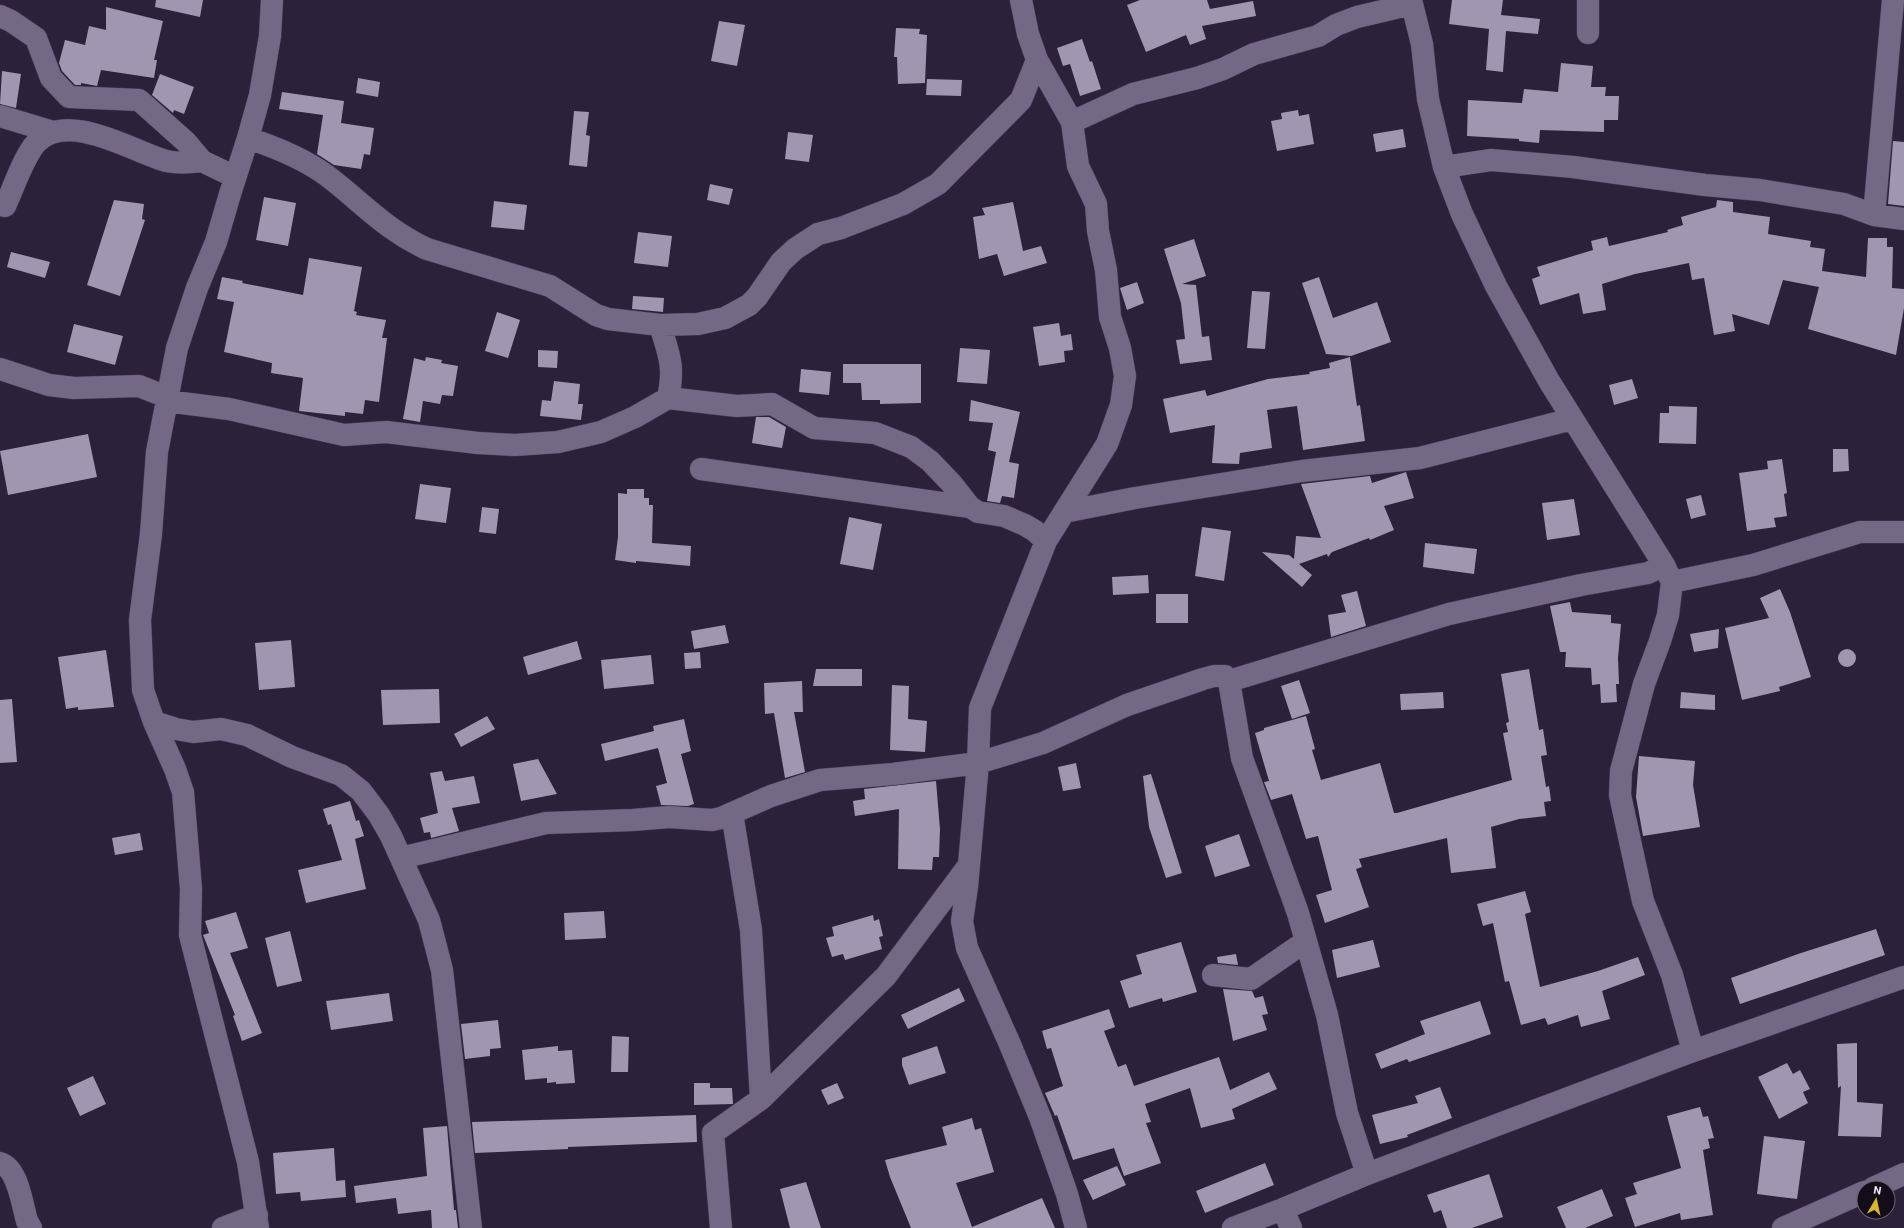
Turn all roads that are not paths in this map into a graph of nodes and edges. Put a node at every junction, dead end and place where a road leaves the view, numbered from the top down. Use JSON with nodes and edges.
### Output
{"nodes":[{"id":1,"x":272,"y":0,"type":"edge"},
{"id":2,"x":1021,"y":0,"type":"edge"},
{"id":3,"x":1588,"y":0,"type":"edge"},
{"id":4,"x":1893,"y":0,"type":"edge"},
{"id":5,"x":1412,"y":2,"type":"edge"},
{"id":6,"x":0,"y":16,"type":"edge"},
{"id":7,"x":1898,"y":22,"type":"edge"},
{"id":8,"x":1588,"y":33,"type":"dead end"},
{"id":9,"x":1037,"y":60,"type":"junction"},
{"id":10,"x":1021,"y":100,"type":"junction"},
{"id":11,"x":1060,"y":103,"type":"junction"},
{"id":12,"x":0,"y":116,"type":"edge"},
{"id":13,"x":1072,"y":122,"type":"junction"},
{"id":14,"x":53,"y":132,"type":"junction"},
{"id":15,"x":248,"y":138,"type":"junction"},
{"id":16,"x":202,"y":161,"type":"junction"},
{"id":17,"x":1444,"y":167,"type":"junction"},
{"id":18,"x":235,"y":177,"type":"junction"},
{"id":19,"x":5,"y":206,"type":"dead end"},
{"id":20,"x":1874,"y":215,"type":"junction"},
{"id":21,"x":1904,"y":219,"type":"edge"},
{"id":22,"x":660,"y":325,"type":"junction"},
{"id":23,"x":174,"y":366,"type":"junction"},
{"id":24,"x":0,"y":369,"type":"edge"},
{"id":25,"x":139,"y":386,"type":"junction"},
{"id":26,"x":668,"y":398,"type":"junction"},
{"id":27,"x":167,"y":399,"type":"junction"},
{"id":28,"x":1572,"y":419,"type":"junction"},
{"id":29,"x":701,"y":469,"type":"dead end"},
{"id":30,"x":970,"y":507,"type":"junction"},
{"id":31,"x":1064,"y":512,"type":"junction"},
{"id":32,"x":1904,"y":532,"type":"edge"},
{"id":33,"x":1046,"y":541,"type":"junction"},
{"id":34,"x":1668,"y":574,"type":"junction"},
{"id":35,"x":1228,"y":681,"type":"junction"},
{"id":36,"x":154,"y":722,"type":"junction"},
{"id":37,"x":978,"y":763,"type":"junction"},
{"id":38,"x":732,"y":813,"type":"junction"},
{"id":39,"x":401,"y":858,"type":"junction"},
{"id":40,"x":969,"y":864,"type":"junction"},
{"id":41,"x":1306,"y":941,"type":"junction"},
{"id":42,"x":1213,"y":975,"type":"dead end"},
{"id":43,"x":1904,"y":981,"type":"edge"},
{"id":44,"x":1693,"y":1051,"type":"junction"},
{"id":45,"x":761,"y":1099,"type":"junction"},
{"id":46,"x":0,"y":1163,"type":"edge"},
{"id":47,"x":1367,"y":1174,"type":"junction"},
{"id":48,"x":1904,"y":1174,"type":"edge"},
{"id":49,"x":1891,"y":1180,"type":"edge"},
{"id":50,"x":1856,"y":1196,"type":"edge"},
{"id":51,"x":1287,"y":1219,"type":"edge"},
{"id":52,"x":258,"y":1222,"type":"edge"},
{"id":53,"x":31,"y":1228,"type":"edge"},
{"id":54,"x":223,"y":1228,"type":"edge"},
{"id":55,"x":471,"y":1228,"type":"edge"},
{"id":56,"x":721,"y":1228,"type":"edge"},
{"id":57,"x":1076,"y":1228,"type":"edge"},
{"id":58,"x":1234,"y":1228,"type":"edge"},
{"id":59,"x":1783,"y":1228,"type":"edge"}],
"edges":[{"from":1,"to":15,"type":"street"},
{"from":2,"to":9,"type":"street"},
{"from":3,"to":8,"type":"street"},
{"from":4,"to":7,"type":"street"},
{"from":5,"to":13,"type":"street"},
{"from":5,"to":17,"type":"street"},
{"from":6,"to":16,"type":"street"},
{"from":7,"to":20,"type":"street"},
{"from":9,"to":10,"type":"street"},
{"from":9,"to":11,"type":"street"},
{"from":10,"to":11,"type":"street"},
{"from":10,"to":22,"type":"street"},
{"from":11,"to":13,"type":"street"},
{"from":12,"to":14,"type":"street"},
{"from":13,"to":31,"type":"street"},
{"from":14,"to":16,"type":"street"},
{"from":14,"to":19,"type":"street"},
{"from":15,"to":18,"type":"street"},
{"from":15,"to":22,"type":"street"},
{"from":16,"to":18,"type":"street"},
{"from":17,"to":20,"type":"street"},
{"from":17,"to":28,"type":"street"},
{"from":18,"to":23,"type":"street"},
{"from":20,"to":21,"type":"street"},
{"from":22,"to":26,"type":"street"},
{"from":23,"to":25,"type":"street"},
{"from":23,"to":27,"type":"street"},
{"from":24,"to":25,"type":"street"},
{"from":25,"to":27,"type":"street"},
{"from":26,"to":27,"type":"street"},
{"from":26,"to":30,"type":"street"},
{"from":27,"to":36,"type":"street"},
{"from":28,"to":31,"type":"street"},
{"from":28,"to":34,"type":"street"},
{"from":29,"to":30,"type":"street"},
{"from":30,"to":33,"type":"street"},
{"from":31,"to":33,"type":"street"},
{"from":32,"to":34,"type":"street"},
{"from":33,"to":37,"type":"street"},
{"from":34,"to":35,"type":"street"},
{"from":34,"to":44,"type":"street"},
{"from":35,"to":37,"type":"street"},
{"from":35,"to":41,"type":"street"},
{"from":36,"to":39,"type":"street"},
{"from":36,"to":52,"type":"street"},
{"from":37,"to":38,"type":"street"},
{"from":37,"to":40,"type":"street"},
{"from":38,"to":39,"type":"street"},
{"from":38,"to":45,"type":"street"},
{"from":39,"to":55,"type":"street"},
{"from":40,"to":45,"type":"street"},
{"from":40,"to":57,"type":"street"},
{"from":41,"to":42,"type":"street"},
{"from":41,"to":47,"type":"street"},
{"from":43,"to":44,"type":"street"},
{"from":44,"to":47,"type":"street"},
{"from":45,"to":56,"type":"street"},
{"from":46,"to":53,"type":"street"},
{"from":47,"to":51,"type":"street"},
{"from":48,"to":49,"type":"street"},
{"from":50,"to":59,"type":"street"},
{"from":51,"to":58,"type":"street"},
{"from":52,"to":54,"type":"street"}]}
